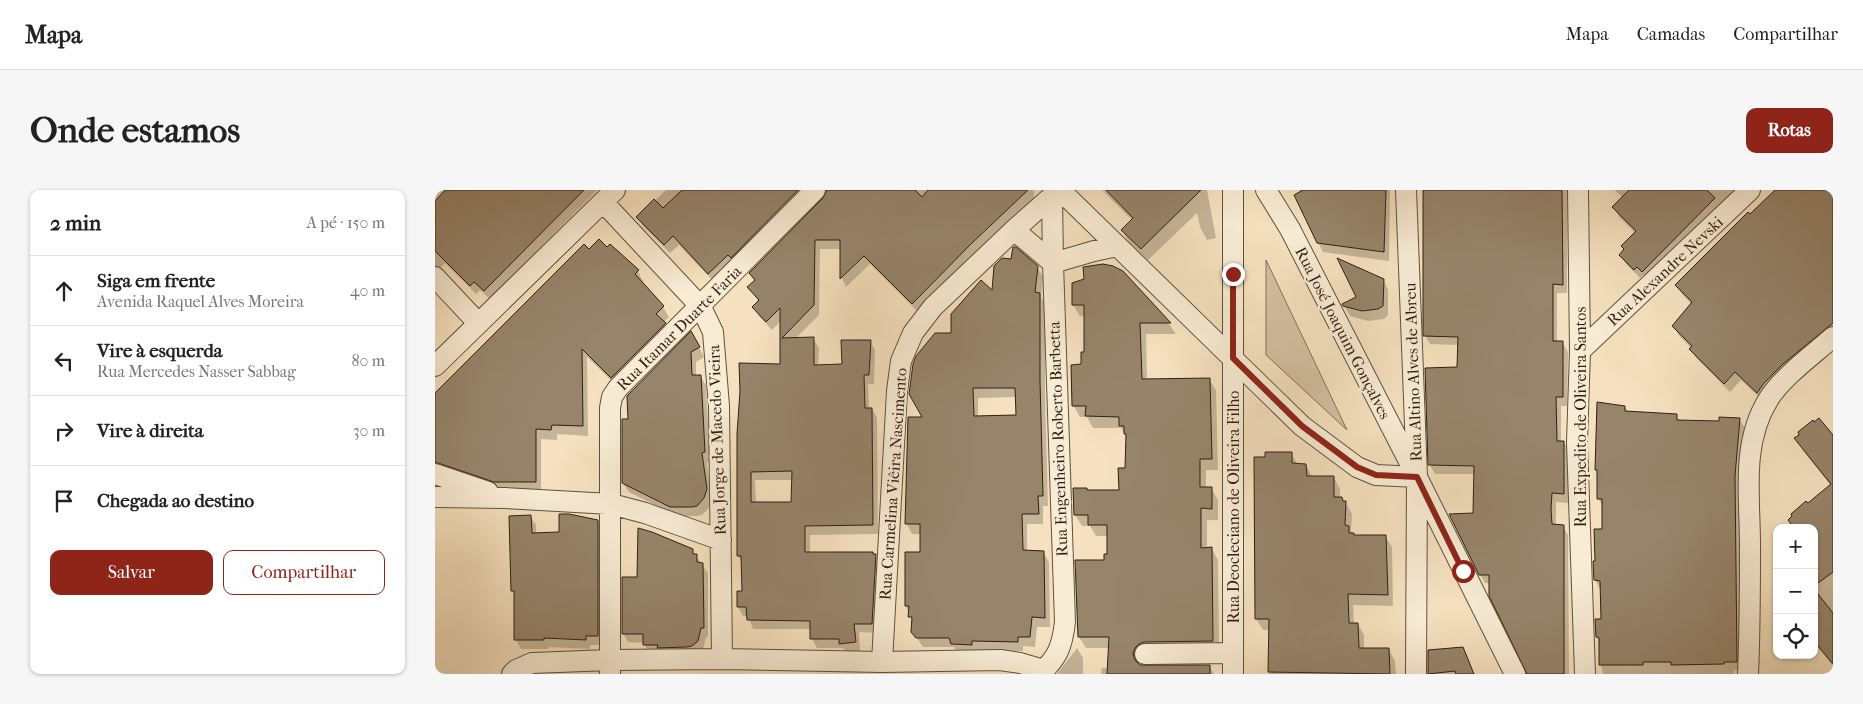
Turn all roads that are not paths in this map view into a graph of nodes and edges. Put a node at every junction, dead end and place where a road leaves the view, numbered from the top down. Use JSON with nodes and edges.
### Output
{"nodes":[{"id":1,"x":815,"y":190,"type":"edge"},
{"id":2,"x":1233,"y":190,"type":"edge"},
{"id":3,"x":1266,"y":190,"type":"edge"},
{"id":4,"x":1406,"y":190,"type":"edge"},
{"id":5,"x":1578,"y":190,"type":"edge"},
{"id":6,"x":1750,"y":190,"type":"edge"},
{"id":7,"x":1057,"y":192,"type":"edge"},
{"id":8,"x":609,"y":196,"type":"edge"},
{"id":9,"x":1014,"y":230,"type":"junction"},
{"id":10,"x":1117,"y":246,"type":"junction"},
{"id":11,"x":1053,"y":263,"type":"junction"},
{"id":12,"x":435,"y":277,"type":"edge"},
{"id":13,"x":701,"y":307,"type":"junction"},
{"id":14,"x":478,"y":323,"type":"junction"},
{"id":15,"x":1833,"y":336,"type":"edge"},
{"id":16,"x":1580,"y":352,"type":"junction"},
{"id":17,"x":1233,"y":358,"type":"junction"},
{"id":18,"x":435,"y":366,"type":"edge"},
{"id":19,"x":435,"y":474,"type":"edge"},
{"id":20,"x":1417,"y":477,"type":"junction"},
{"id":21,"x":435,"y":497,"type":"edge"},
{"id":22,"x":505,"y":498,"type":"junction"},
{"id":23,"x":611,"y":504,"type":"junction"},
{"id":24,"x":721,"y":540,"type":"junction"},
{"id":25,"x":1232,"y":653,"type":"junction"},
{"id":26,"x":1145,"y":654,"type":"dead end"},
{"id":27,"x":722,"y":659,"type":"junction"},
{"id":28,"x":883,"y":662,"type":"junction"},
{"id":29,"x":610,"y":667,"type":"edge"},
{"id":30,"x":1042,"y":672,"type":"edge"},
{"id":31,"x":512,"y":674,"type":"edge"},
{"id":32,"x":1233,"y":674,"type":"edge"},
{"id":33,"x":1416,"y":674,"type":"edge"},
{"id":34,"x":1515,"y":674,"type":"edge"},
{"id":35,"x":1585,"y":674,"type":"edge"},
{"id":36,"x":1748,"y":674,"type":"edge"}],
"edges":[{"from":1,"to":13,"type":"street","name":"Rua Itamar Duarte Faria"},
{"from":2,"to":17,"type":"street","name":"Rua Deocleciano de Oliveira Filho"},
{"from":3,"to":20,"type":"street","name":"Rua José Joaquim Gonçalves"},
{"from":4,"to":20,"type":"street","name":"Rua Altino Alves de Abreu"},
{"from":5,"to":16,"type":"street","name":"Rua Expedito de Oliveira Santos"},
{"from":6,"to":16,"type":"street","name":"Rua Alexandre Nevski"},
{"from":7,"to":9,"type":"street","name":"Rua Carmelina Viêira Nascimento"},
{"from":7,"to":10,"type":"street"},
{"from":7,"to":11,"type":"street","name":"Rua Engenheiro Roberto Barbetta"},
{"from":8,"to":13,"type":"street","name":"Rua Jorge de Macedo Vieira"},
{"from":8,"to":14,"type":"street"},
{"from":9,"to":11,"type":"street"},
{"from":9,"to":28,"type":"street","name":"Rua Carmelina Viêira Nascimento"},
{"from":10,"to":11,"type":"street"},
{"from":10,"to":17,"type":"street"},
{"from":11,"to":30,"type":"street","name":"Rua Engenheiro Roberto Barbetta"},
{"from":12,"to":14,"type":"street"},
{"from":13,"to":23,"type":"street","name":"Rua Itamar Duarte Faria"},
{"from":13,"to":24,"type":"street","name":"Rua Jorge de Macedo Vieira"},
{"from":14,"to":18,"type":"street"},
{"from":15,"to":36,"type":"street"},
{"from":16,"to":35,"type":"street","name":"Rua Expedito de Oliveira Santos"},
{"from":17,"to":20,"type":"street"},
{"from":17,"to":25,"type":"street","name":"Rua Deocleciano de Oliveira Filho"},
{"from":19,"to":22,"type":"street"},
{"from":20,"to":33,"type":"street","name":"Rua Altino Alves de Abreu"},
{"from":20,"to":34,"type":"street","name":"Rua José Joaquim Gonçalves"},
{"from":21,"to":22,"type":"street"},
{"from":22,"to":23,"type":"street"},
{"from":23,"to":24,"type":"street"},
{"from":23,"to":29,"type":"street","name":"Rua Itamar Duarte Faria"},
{"from":24,"to":27,"type":"street","name":"Rua Jorge de Macedo Vieira"},
{"from":25,"to":26,"type":"street"},
{"from":25,"to":32,"type":"street","name":"Rua Deocleciano de Oliveira Filho"},
{"from":27,"to":28,"type":"street"},
{"from":27,"to":29,"type":"street"},
{"from":28,"to":30,"type":"street"},
{"from":29,"to":31,"type":"street"}]}
